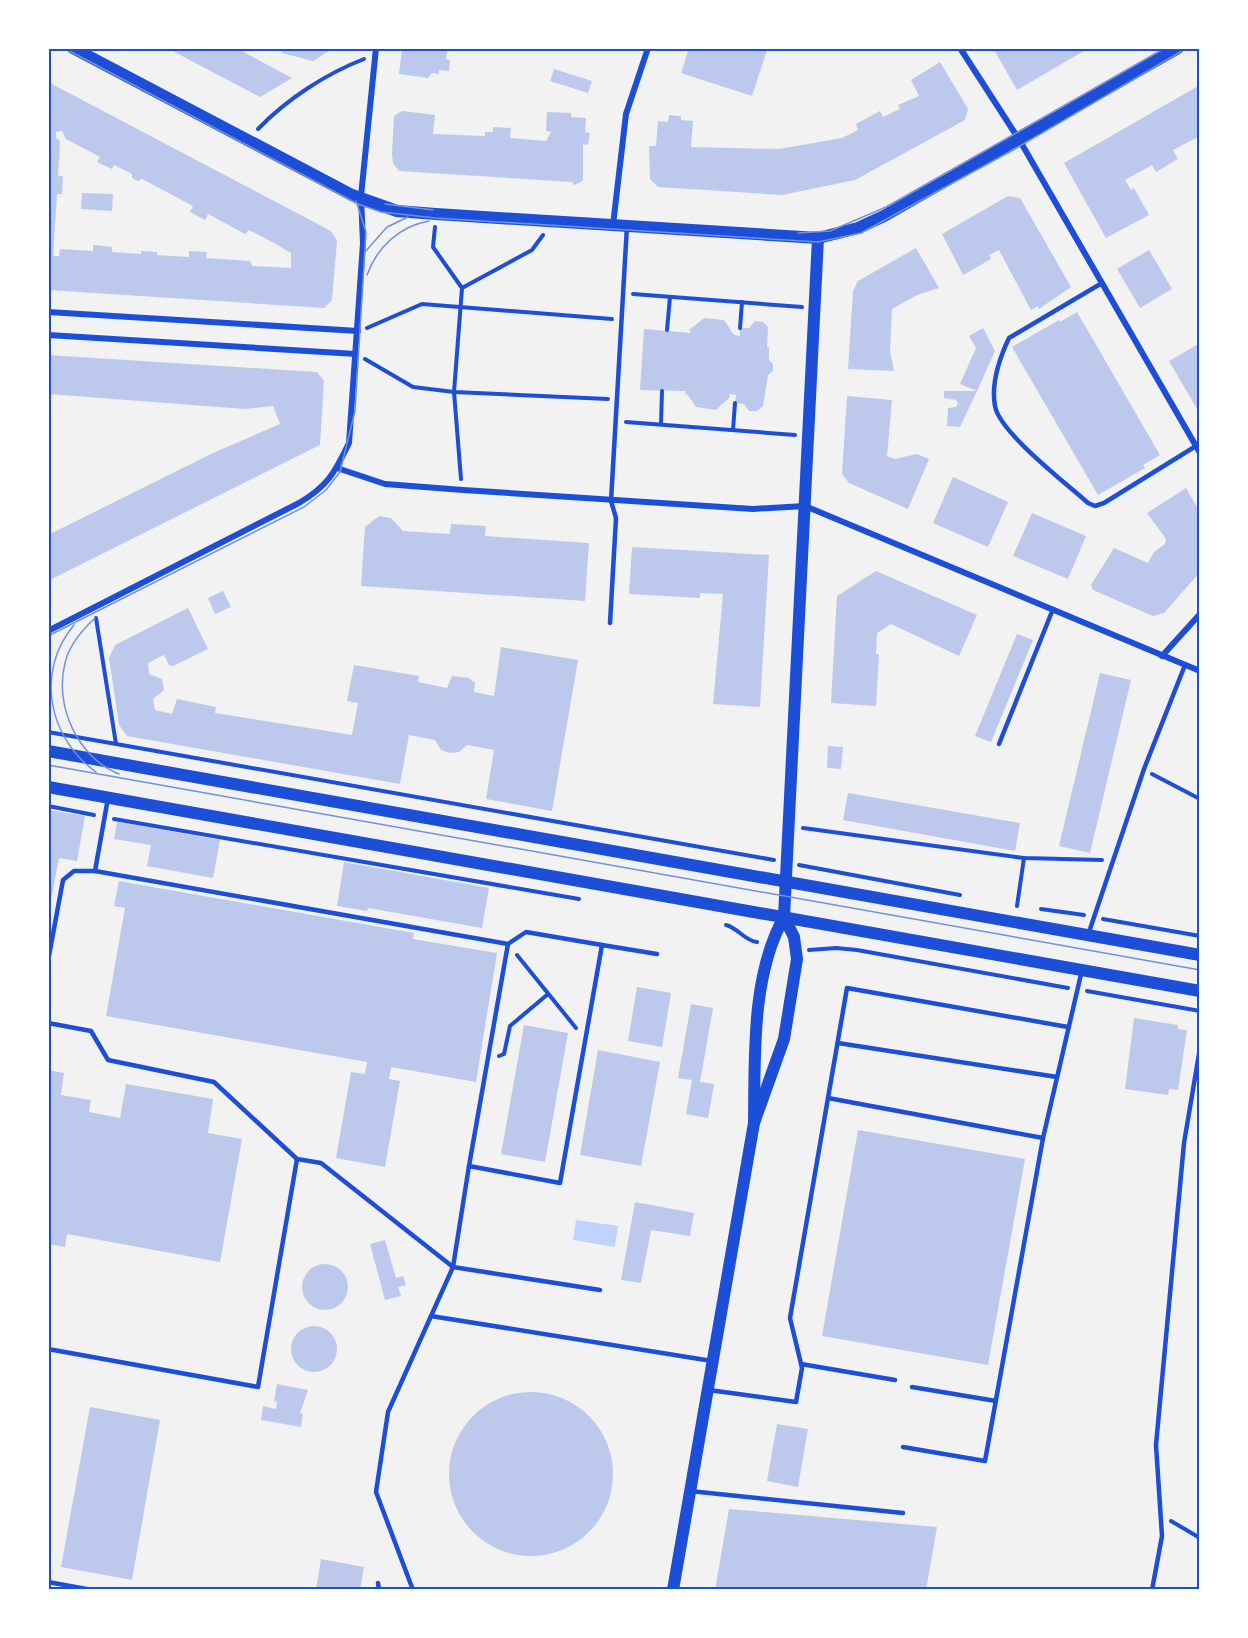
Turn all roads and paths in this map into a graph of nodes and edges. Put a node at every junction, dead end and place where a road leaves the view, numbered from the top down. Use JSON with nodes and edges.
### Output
{"nodes":[{"id":1,"x":73,"y":48,"type":"edge"},
{"id":2,"x":648,"y":48,"type":"edge"},
{"id":3,"x":960,"y":48,"type":"edge"},
{"id":4,"x":1178,"y":48,"type":"edge"},
{"id":5,"x":376,"y":51,"type":"edge"},
{"id":6,"x":247,"y":140,"type":"junction"},
{"id":7,"x":1020,"y":141,"type":"junction"},
{"id":8,"x":361,"y":200,"type":"junction"},
{"id":9,"x":436,"y":214,"type":"junction"},
{"id":10,"x":554,"y":221,"type":"junction"},
{"id":11,"x":613,"y":225,"type":"junction"},
{"id":12,"x":627,"y":226,"type":"junction"},
{"id":13,"x":818,"y":238,"type":"junction"},
{"id":14,"x":1102,"y":283,"type":"junction"},
{"id":15,"x":462,"y":288,"type":"junction"},
{"id":16,"x":623,"y":294,"type":"junction"},
{"id":17,"x":670,"y":297,"type":"junction"},
{"id":18,"x":742,"y":302,"type":"junction"},
{"id":19,"x":462,"y":306,"type":"junction"},
{"id":20,"x":814,"y":308,"type":"junction"},
{"id":21,"x":48,"y":312,"type":"edge"},
{"id":22,"x":622,"y":320,"type":"junction"},
{"id":23,"x":741,"y":328,"type":"dead end"},
{"id":24,"x":667,"y":330,"type":"dead end"},
{"id":25,"x":358,"y":331,"type":"junction"},
{"id":26,"x":48,"y":335,"type":"edge"},
{"id":27,"x":356,"y":354,"type":"junction"},
{"id":28,"x":662,"y":391,"type":"dead end"},
{"id":29,"x":454,"y":392,"type":"junction"},
{"id":30,"x":618,"y":400,"type":"junction"},
{"id":31,"x":735,"y":403,"type":"dead end"},
{"id":32,"x":616,"y":422,"type":"junction"},
{"id":33,"x":661,"y":424,"type":"junction"},
{"id":34,"x":733,"y":430,"type":"junction"},
{"id":35,"x":807,"y":435,"type":"junction"},
{"id":36,"x":1196,"y":446,"type":"junction"},
{"id":37,"x":1200,"y":453,"type":"edge"},
{"id":38,"x":337,"y":468,"type":"junction"},
{"id":39,"x":463,"y":490,"type":"junction"},
{"id":40,"x":611,"y":501,"type":"junction"},
{"id":41,"x":805,"y":506,"type":"junction"},
{"id":42,"x":94,"y":609,"type":"junction"},
{"id":43,"x":1053,"y":609,"type":"junction"},
{"id":44,"x":1200,"y":614,"type":"edge"},
{"id":45,"x":610,"y":622,"type":"dead end"},
{"id":46,"x":48,"y":632,"type":"edge"},
{"id":47,"x":1162,"y":656,"type":"junction"},
{"id":48,"x":1185,"y":665,"type":"junction"},
{"id":49,"x":1200,"y":671,"type":"edge"},
{"id":50,"x":48,"y":732,"type":"edge"},
{"id":51,"x":116,"y":744,"type":"junction"},
{"id":52,"x":999,"y":744,"type":"dead end"},
{"id":53,"x":48,"y":750,"type":"edge"},
{"id":54,"x":1144,"y":769,"type":"junction"},
{"id":55,"x":48,"y":787,"type":"edge"},
{"id":56,"x":108,"y":798,"type":"junction"},
{"id":57,"x":1200,"y":799,"type":"edge"},
{"id":58,"x":48,"y":806,"type":"edge"},
{"id":59,"x":105,"y":817,"type":"junction"},
{"id":60,"x":787,"y":826,"type":"junction"},
{"id":61,"x":1024,"y":858,"type":"junction"},
{"id":62,"x":1112,"y":861,"type":"junction"},
{"id":63,"x":785,"y":862,"type":"junction"},
{"id":64,"x":95,"y":871,"type":"junction"},
{"id":65,"x":785,"y":882,"type":"junction"},
{"id":66,"x":972,"y":897,"type":"dead end"},
{"id":67,"x":587,"y":900,"type":"dead end"},
{"id":68,"x":1006,"y":904,"type":"dead end"},
{"id":69,"x":1017,"y":906,"type":"junction"},
{"id":70,"x":1028,"y":907,"type":"dead end"},
{"id":71,"x":1039,"y":909,"type":"dead end"},
{"id":72,"x":784,"y":917,"type":"junction"},
{"id":73,"x":1094,"y":917,"type":"junction"},
{"id":74,"x":717,"y":922,"type":"dead end"},
{"id":75,"x":1088,"y":935,"type":"junction"},
{"id":76,"x":1200,"y":936,"type":"edge"},
{"id":77,"x":508,"y":944,"type":"junction"},
{"id":78,"x":770,"y":944,"type":"junction"},
{"id":79,"x":602,"y":945,"type":"junction"},
{"id":80,"x":49,"y":946,"type":"edge"},
{"id":81,"x":797,"y":948,"type":"junction"},
{"id":82,"x":657,"y":954,"type":"dead end"},
{"id":83,"x":1200,"y":955,"type":"edge"},
{"id":84,"x":48,"y":961,"type":"edge"},
{"id":85,"x":1082,"y":970,"type":"junction"},
{"id":86,"x":1078,"y":990,"type":"junction"},
{"id":87,"x":1200,"y":991,"type":"edge"},
{"id":88,"x":548,"y":994,"type":"junction"},
{"id":89,"x":1200,"y":1011,"type":"edge"},
{"id":90,"x":48,"y":1023,"type":"edge"},
{"id":91,"x":1068,"y":1027,"type":"junction"},
{"id":92,"x":586,"y":1040,"type":"junction"},
{"id":93,"x":838,"y":1042,"type":"junction"},
{"id":94,"x":1200,"y":1048,"type":"edge"},
{"id":95,"x":488,"y":1059,"type":"junction"},
{"id":96,"x":1057,"y":1077,"type":"junction"},
{"id":97,"x":828,"y":1098,"type":"junction"},
{"id":98,"x":754,"y":1123,"type":"junction"},
{"id":99,"x":1043,"y":1138,"type":"junction"},
{"id":100,"x":297,"y":1159,"type":"junction"},
{"id":101,"x":469,"y":1166,"type":"junction"},
{"id":102,"x":453,"y":1267,"type":"junction"},
{"id":103,"x":600,"y":1290,"type":"dead end"},
{"id":104,"x":431,"y":1316,"type":"junction"},
{"id":105,"x":48,"y":1349,"type":"edge"},
{"id":106,"x":712,"y":1361,"type":"junction"},
{"id":107,"x":801,"y":1364,"type":"junction"},
{"id":108,"x":895,"y":1380,"type":"dead end"},
{"id":109,"x":912,"y":1387,"type":"dead end"},
{"id":110,"x":707,"y":1390,"type":"junction"},
{"id":111,"x":996,"y":1401,"type":"junction"},
{"id":112,"x":903,"y":1447,"type":"dead end"},
{"id":113,"x":690,"y":1491,"type":"junction"},
{"id":114,"x":903,"y":1513,"type":"dead end"},
{"id":115,"x":1160,"y":1515,"type":"junction"},
{"id":116,"x":1200,"y":1538,"type":"edge"},
{"id":117,"x":48,"y":1582,"type":"edge"},
{"id":118,"x":56,"y":1583,"type":"junction"},
{"id":119,"x":378,"y":1583,"type":"dead end"},
{"id":120,"x":55,"y":1590,"type":"edge"},
{"id":121,"x":92,"y":1590,"type":"edge"},
{"id":122,"x":379,"y":1590,"type":"edge"},
{"id":123,"x":413,"y":1590,"type":"edge"},
{"id":124,"x":673,"y":1590,"type":"edge"},
{"id":125,"x":1152,"y":1590,"type":"edge"}],
"edges":[{"from":1,"to":6,"type":"main road"},
{"from":2,"to":11,"type":"street"},
{"from":3,"to":7,"type":"street"},
{"from":4,"to":7,"type":"main road"},
{"from":5,"to":6,"type":"path"},
{"from":5,"to":8,"type":"street"},
{"from":6,"to":8,"type":"main road"},
{"from":7,"to":13,"type":"main road"},
{"from":7,"to":14,"type":"street"},
{"from":8,"to":9,"type":"main road"},
{"from":8,"to":25,"type":"street"},
{"from":9,"to":10,"type":"main road"},
{"from":9,"to":15,"type":"path"},
{"from":10,"to":11,"type":"main road"},
{"from":10,"to":15,"type":"path"},
{"from":11,"to":12,"type":"main road"},
{"from":12,"to":13,"type":"main road"},
{"from":12,"to":16,"type":"lane"},
{"from":13,"to":20,"type":"main road"},
{"from":14,"to":36,"type":"street"},
{"from":14,"to":36,"type":"lane"},
{"from":15,"to":19,"type":"path"},
{"from":16,"to":17,"type":"path"},
{"from":16,"to":22,"type":"lane"},
{"from":17,"to":18,"type":"path"},
{"from":17,"to":24,"type":"path"},
{"from":18,"to":20,"type":"path"},
{"from":18,"to":23,"type":"path"},
{"from":19,"to":22,"type":"path"},
{"from":19,"to":25,"type":"path"},
{"from":19,"to":29,"type":"path"},
{"from":20,"to":35,"type":"main road"},
{"from":21,"to":25,"type":"street"},
{"from":22,"to":30,"type":"lane"},
{"from":25,"to":27,"type":"street"},
{"from":26,"to":27,"type":"street"},
{"from":27,"to":29,"type":"path"},
{"from":27,"to":38,"type":"street"},
{"from":28,"to":33,"type":"path"},
{"from":29,"to":30,"type":"path"},
{"from":29,"to":39,"type":"path"},
{"from":30,"to":32,"type":"lane"},
{"from":31,"to":34,"type":"path"},
{"from":32,"to":33,"type":"path"},
{"from":32,"to":40,"type":"lane"},
{"from":33,"to":34,"type":"path"},
{"from":34,"to":35,"type":"path"},
{"from":35,"to":41,"type":"main road"},
{"from":36,"to":37,"type":"street"},
{"from":38,"to":39,"type":"street"},
{"from":38,"to":42,"type":"street"},
{"from":39,"to":40,"type":"street"},
{"from":40,"to":41,"type":"street"},
{"from":40,"to":45,"type":"lane"},
{"from":41,"to":43,"type":"street"},
{"from":41,"to":60,"type":"main road"},
{"from":42,"to":46,"type":"street"},
{"from":42,"to":51,"type":"path"},
{"from":43,"to":47,"type":"street"},
{"from":43,"to":52,"type":"lane"},
{"from":44,"to":47,"type":"street"},
{"from":47,"to":48,"type":"street"},
{"from":48,"to":49,"type":"street"},
{"from":48,"to":54,"type":"lane"},
{"from":50,"to":51,"type":"path"},
{"from":51,"to":63,"type":"path"},
{"from":53,"to":65,"type":"main road"},
{"from":54,"to":57,"type":"path"},
{"from":54,"to":62,"type":"lane"},
{"from":55,"to":56,"type":"main road"},
{"from":56,"to":59,"type":"lane"},
{"from":56,"to":72,"type":"main road"},
{"from":58,"to":59,"type":"path"},
{"from":59,"to":64,"type":"lane"},
{"from":59,"to":67,"type":"path"},
{"from":60,"to":61,"type":"path"},
{"from":60,"to":63,"type":"main road"},
{"from":61,"to":62,"type":"path"},
{"from":61,"to":69,"type":"path"},
{"from":62,"to":73,"type":"lane"},
{"from":63,"to":65,"type":"main road"},
{"from":63,"to":66,"type":"path"},
{"from":64,"to":77,"type":"lane"},
{"from":64,"to":80,"type":"lane"},
{"from":65,"to":72,"type":"main road"},
{"from":65,"to":75,"type":"main road"},
{"from":68,"to":69,"type":"path"},
{"from":69,"to":70,"type":"path"},
{"from":71,"to":73,"type":"path"},
{"from":72,"to":78,"type":"main road"},
{"from":72,"to":81,"type":"main road"},
{"from":72,"to":85,"type":"main road"},
{"from":73,"to":75,"type":"lane"},
{"from":73,"to":76,"type":"path"},
{"from":74,"to":78,"type":"path"},
{"from":75,"to":83,"type":"main road"},
{"from":77,"to":79,"type":"lane"},
{"from":77,"to":88,"type":"path"},
{"from":77,"to":95,"type":"lane"},
{"from":78,"to":98,"type":"main road"},
{"from":79,"to":82,"type":"lane"},
{"from":79,"to":92,"type":"lane"},
{"from":80,"to":84,"type":"lane"},
{"from":81,"to":86,"type":"path"},
{"from":81,"to":98,"type":"main road"},
{"from":85,"to":86,"type":"lane"},
{"from":85,"to":87,"type":"main road"},
{"from":86,"to":89,"type":"path"},
{"from":86,"to":91,"type":"lane"},
{"from":88,"to":92,"type":"path"},
{"from":88,"to":95,"type":"path"},
{"from":90,"to":100,"type":"lane"},
{"from":91,"to":93,"type":"lane"},
{"from":91,"to":96,"type":"lane"},
{"from":92,"to":101,"type":"lane"},
{"from":93,"to":96,"type":"lane"},
{"from":93,"to":97,"type":"lane"},
{"from":94,"to":115,"type":"lane"},
{"from":95,"to":101,"type":"lane"},
{"from":96,"to":99,"type":"lane"},
{"from":97,"to":99,"type":"lane"},
{"from":97,"to":107,"type":"lane"},
{"from":98,"to":106,"type":"main road"},
{"from":99,"to":111,"type":"lane"},
{"from":100,"to":102,"type":"lane"},
{"from":100,"to":105,"type":"lane"},
{"from":101,"to":102,"type":"lane"},
{"from":102,"to":103,"type":"lane"},
{"from":102,"to":104,"type":"lane"},
{"from":104,"to":106,"type":"lane"},
{"from":104,"to":123,"type":"lane"},
{"from":106,"to":110,"type":"main road"},
{"from":107,"to":108,"type":"lane"},
{"from":107,"to":110,"type":"lane"},
{"from":109,"to":111,"type":"lane"},
{"from":110,"to":113,"type":"main road"},
{"from":111,"to":112,"type":"lane"},
{"from":113,"to":114,"type":"lane"},
{"from":113,"to":124,"type":"main road"},
{"from":115,"to":116,"type":"path"},
{"from":115,"to":125,"type":"lane"},
{"from":117,"to":118,"type":"lane"},
{"from":118,"to":120,"type":"lane"},
{"from":118,"to":121,"type":"lane"},
{"from":119,"to":122,"type":"lane"}]}
